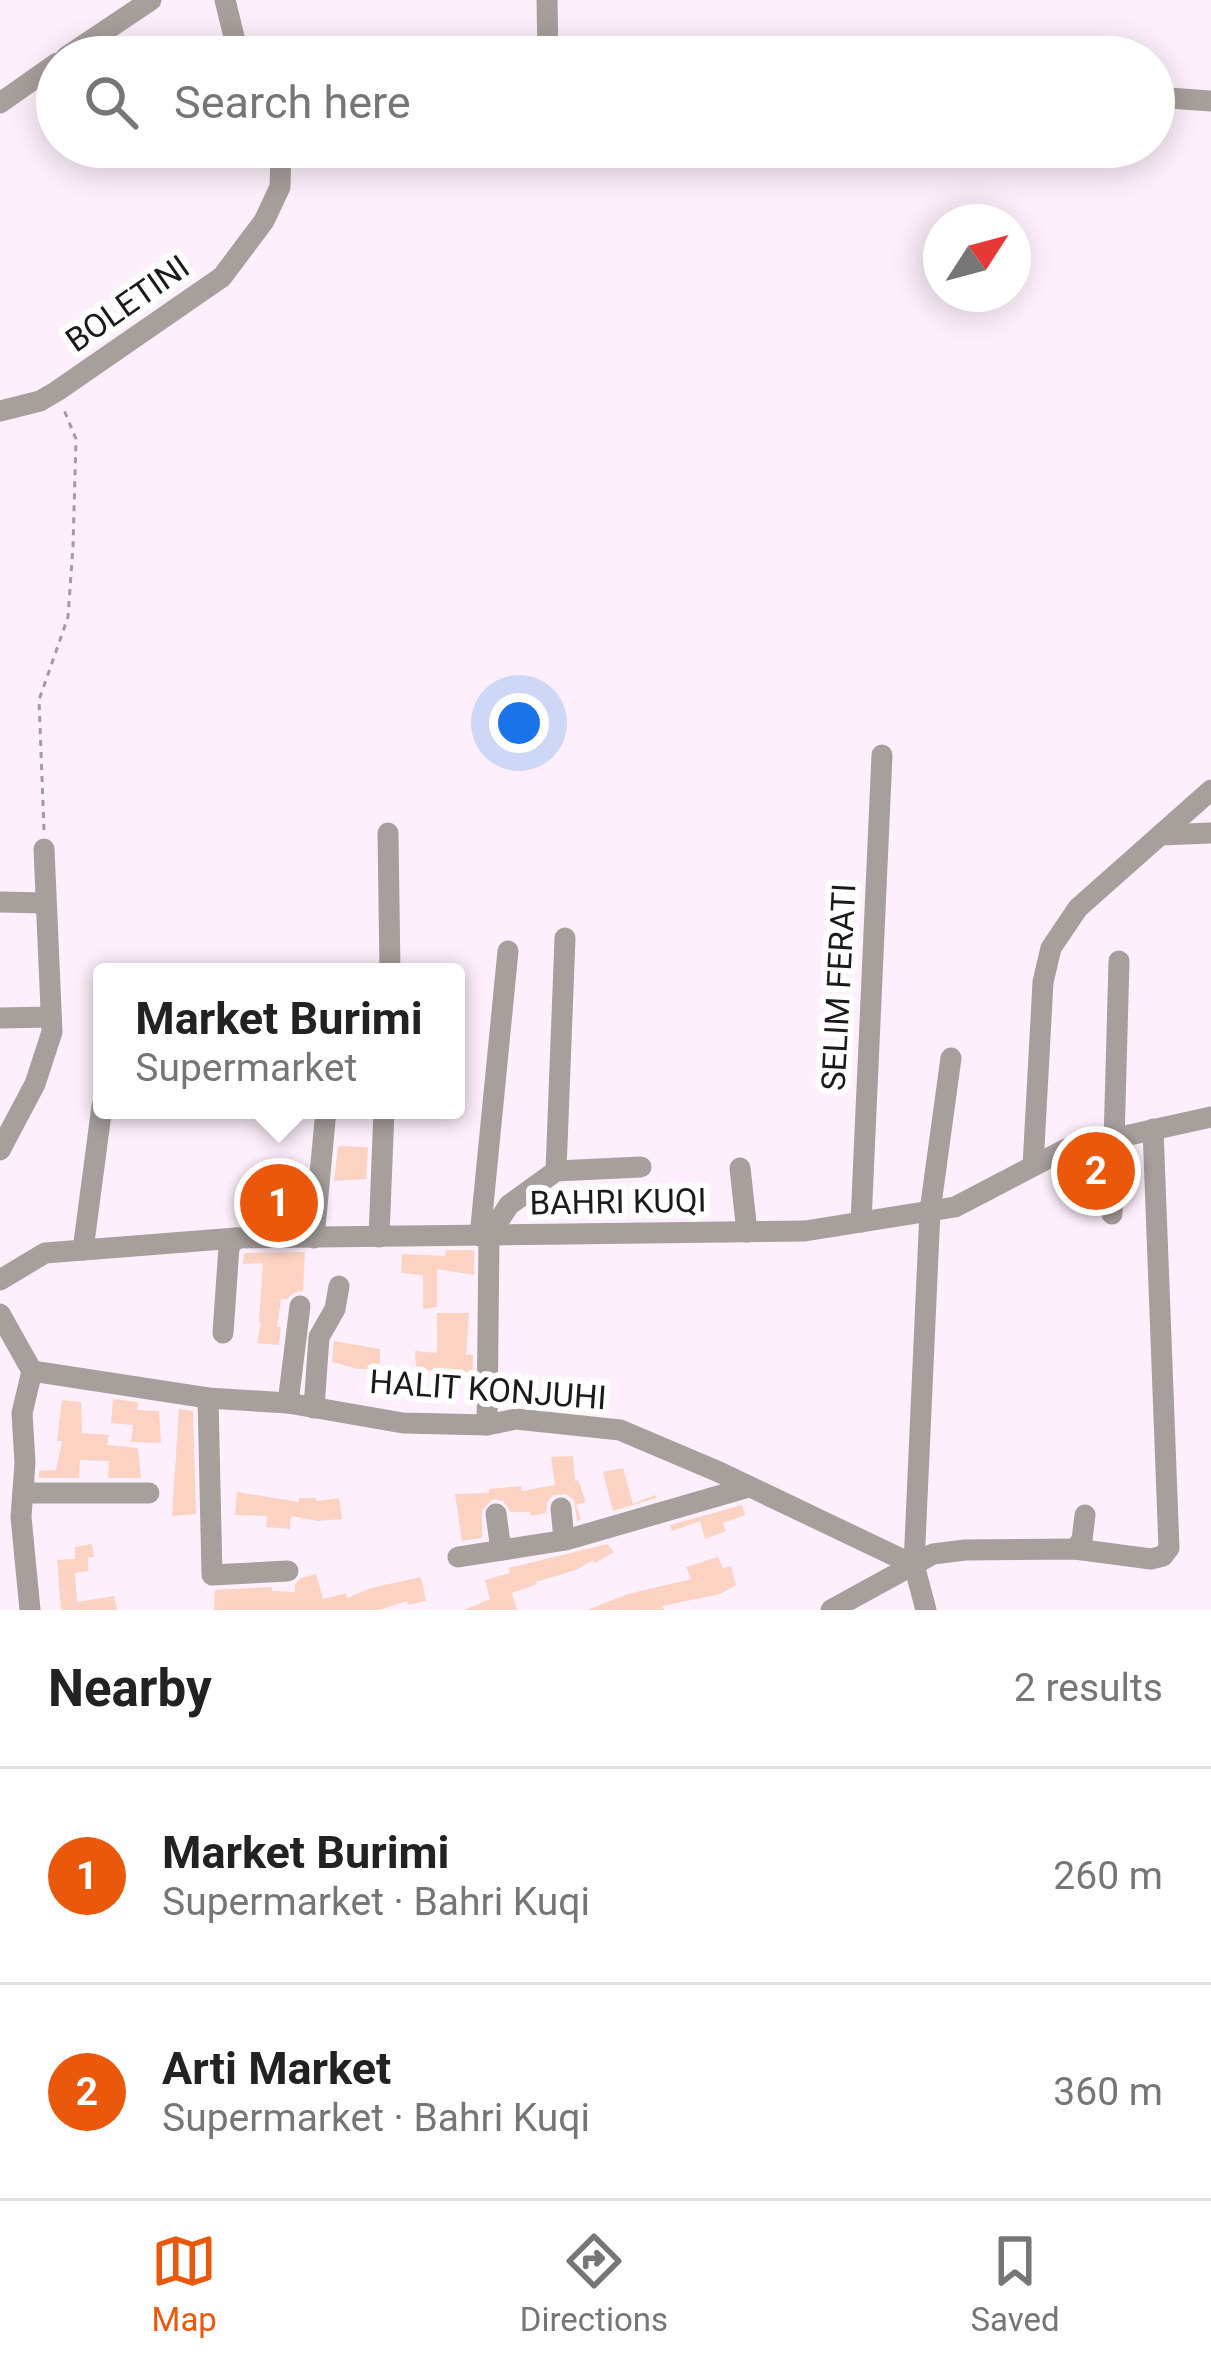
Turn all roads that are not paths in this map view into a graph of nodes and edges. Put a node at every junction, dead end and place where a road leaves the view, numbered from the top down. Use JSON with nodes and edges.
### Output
{"nodes":[{"id":1,"x":151,"y":0,"type":"edge"},
{"id":2,"x":225,"y":0,"type":"edge"},
{"id":3,"x":547,"y":0,"type":"edge"},
{"id":4,"x":99,"y":36,"type":"edge"},
{"id":5,"x":234,"y":36,"type":"edge"},
{"id":6,"x":548,"y":36,"type":"edge"},
{"id":7,"x":36,"y":78,"type":"edge"},
{"id":8,"x":1175,"y":98,"type":"edge"},
{"id":9,"x":1211,"y":101,"type":"edge"},
{"id":10,"x":0,"y":103,"type":"edge"},
{"id":11,"x":282,"y":168,"type":"edge"},
{"id":12,"x":0,"y":410,"type":"edge"},
{"id":13,"x":882,"y":755,"type":"dead end"},
{"id":14,"x":1211,"y":790,"type":"edge"},
{"id":15,"x":1211,"y":832,"type":"edge"},
{"id":16,"x":388,"y":833,"type":"dead end"},
{"id":17,"x":1162,"y":835,"type":"junction"},
{"id":18,"x":44,"y":849,"type":"road end"},
{"id":19,"x":0,"y":902,"type":"edge"},
{"id":20,"x":46,"y":903,"type":"junction"},
{"id":21,"x":565,"y":938,"type":"dead end"},
{"id":22,"x":508,"y":951,"type":"dead end"},
{"id":23,"x":1119,"y":961,"type":"dead end"},
{"id":24,"x":390,"y":963,"type":"edge"},
{"id":25,"x":51,"y":1017,"type":"junction"},
{"id":26,"x":0,"y":1018,"type":"edge"},
{"id":27,"x":951,"y":1058,"type":"dead end"},
{"id":28,"x":1211,"y":1117,"type":"edge"},
{"id":29,"x":100,"y":1119,"type":"edge"},
{"id":30,"x":325,"y":1119,"type":"edge"},
{"id":31,"x":384,"y":1119,"type":"edge"},
{"id":32,"x":1153,"y":1129,"type":"junction"},
{"id":33,"x":1112,"y":1138,"type":"junction"},
{"id":34,"x":0,"y":1150,"type":"edge"},
{"id":35,"x":1033,"y":1166,"type":"junction"},
{"id":36,"x":640,"y":1167,"type":"dead end"},
{"id":37,"x":740,"y":1168,"type":"dead end"},
{"id":38,"x":556,"y":1171,"type":"junction"},
{"id":39,"x":930,"y":1211,"type":"junction"},
{"id":40,"x":1112,"y":1214,"type":"dead end"},
{"id":41,"x":861,"y":1222,"type":"junction"},
{"id":42,"x":747,"y":1232,"type":"junction"},
{"id":43,"x":485,"y":1236,"type":"junction"},
{"id":44,"x":380,"y":1237,"type":"junction"},
{"id":45,"x":236,"y":1238,"type":"junction"},
{"id":46,"x":314,"y":1238,"type":"junction"},
{"id":47,"x":83,"y":1250,"type":"junction"},
{"id":48,"x":0,"y":1280,"type":"edge"},
{"id":49,"x":339,"y":1286,"type":"dead end"},
{"id":50,"x":300,"y":1306,"type":"dead end"},
{"id":51,"x":0,"y":1314,"type":"edge"},
{"id":52,"x":223,"y":1333,"type":"dead end"},
{"id":53,"x":32,"y":1370,"type":"junction"},
{"id":54,"x":208,"y":1398,"type":"junction"},
{"id":55,"x":288,"y":1403,"type":"junction"},
{"id":56,"x":314,"y":1408,"type":"junction"},
{"id":57,"x":487,"y":1425,"type":"junction"},
{"id":58,"x":749,"y":1487,"type":"junction"},
{"id":59,"x":23,"y":1492,"type":"junction"},
{"id":60,"x":148,"y":1493,"type":"dead end"},
{"id":61,"x":558,"y":1509,"type":"dead end"},
{"id":62,"x":496,"y":1514,"type":"dead end"},
{"id":63,"x":1085,"y":1515,"type":"dead end"},
{"id":64,"x":10,"y":1520,"type":"edge"},
{"id":65,"x":561,"y":1540,"type":"junction"},
{"id":66,"x":1075,"y":1549,"type":"junction"},
{"id":67,"x":501,"y":1550,"type":"junction"},
{"id":68,"x":458,"y":1557,"type":"dead end"},
{"id":69,"x":923,"y":1559,"type":"junction"},
{"id":70,"x":288,"y":1571,"type":"dead end"},
{"id":71,"x":30,"y":1610,"type":"edge"},
{"id":72,"x":831,"y":1610,"type":"edge"},
{"id":73,"x":926,"y":1610,"type":"edge"}],
"edges":[{"from":1,"to":4,"type":"street"},
{"from":2,"to":5,"type":"street"},
{"from":3,"to":6,"type":"street"},
{"from":7,"to":10,"type":"street"},
{"from":8,"to":9,"type":"street"},
{"from":11,"to":12,"type":"street","name":"BOLETINI"},
{"from":13,"to":41,"type":"street","name":"SELIM FERATI"},
{"from":14,"to":17,"type":"street"},
{"from":15,"to":17,"type":"street"},
{"from":16,"to":24,"type":"street"},
{"from":17,"to":35,"type":"street"},
{"from":18,"to":20,"type":"street"},
{"from":19,"to":20,"type":"street"},
{"from":20,"to":25,"type":"street"},
{"from":21,"to":38,"type":"street"},
{"from":22,"to":43,"type":"street"},
{"from":23,"to":33,"type":"street"},
{"from":25,"to":26,"type":"street"},
{"from":25,"to":34,"type":"street"},
{"from":27,"to":39,"type":"street"},
{"from":28,"to":32,"type":"street","name":"BAHRI KUQI"},
{"from":29,"to":47,"type":"street"},
{"from":30,"to":46,"type":"street"},
{"from":31,"to":44,"type":"street"},
{"from":32,"to":33,"type":"street","name":"BAHRI KUQI"},
{"from":32,"to":66,"type":"street"},
{"from":33,"to":35,"type":"street","name":"BAHRI KUQI"},
{"from":33,"to":40,"type":"street"},
{"from":35,"to":39,"type":"street","name":"BAHRI KUQI"},
{"from":36,"to":38,"type":"street","name":"BAHRI KUQI"},
{"from":37,"to":42,"type":"street","name":"BAHRI KUQI"},
{"from":38,"to":43,"type":"street","name":"BAHRI KUQI"},
{"from":39,"to":41,"type":"street","name":"BAHRI KUQI"},
{"from":39,"to":69,"type":"street"},
{"from":41,"to":42,"type":"street","name":"BAHRI KUQI"},
{"from":42,"to":43,"type":"street","name":"BAHRI KUQI"},
{"from":43,"to":44,"type":"street","name":"BAHRI KUQI"},
{"from":43,"to":57,"type":"street"},
{"from":44,"to":46,"type":"street","name":"BAHRI KUQI"},
{"from":45,"to":46,"type":"street","name":"BAHRI KUQI"},
{"from":45,"to":47,"type":"street","name":"BAHRI KUQI"},
{"from":45,"to":52,"type":"street"},
{"from":47,"to":48,"type":"street","name":"BAHRI KUQI"},
{"from":49,"to":56,"type":"street"},
{"from":50,"to":55,"type":"street"},
{"from":51,"to":53,"type":"street"},
{"from":53,"to":54,"type":"street","name":"HALIT KONJUHI"},
{"from":53,"to":59,"type":"street"},
{"from":54,"to":55,"type":"street","name":"HALIT KONJUHI"},
{"from":54,"to":70,"type":"street"},
{"from":55,"to":56,"type":"street","name":"HALIT KONJUHI"},
{"from":56,"to":57,"type":"street","name":"HALIT KONJUHI"},
{"from":57,"to":58,"type":"street","name":"HALIT KONJUHI"},
{"from":58,"to":65,"type":"street"},
{"from":58,"to":69,"type":"street","name":"HALIT KONJUHI"},
{"from":59,"to":60,"type":"street"},
{"from":59,"to":64,"type":"street"},
{"from":61,"to":65,"type":"street"},
{"from":62,"to":67,"type":"street"},
{"from":63,"to":66,"type":"street"},
{"from":64,"to":71,"type":"street"},
{"from":65,"to":67,"type":"street"},
{"from":66,"to":69,"type":"street"},
{"from":67,"to":68,"type":"street"},
{"from":69,"to":72,"type":"street"},
{"from":69,"to":73,"type":"street"}]}
